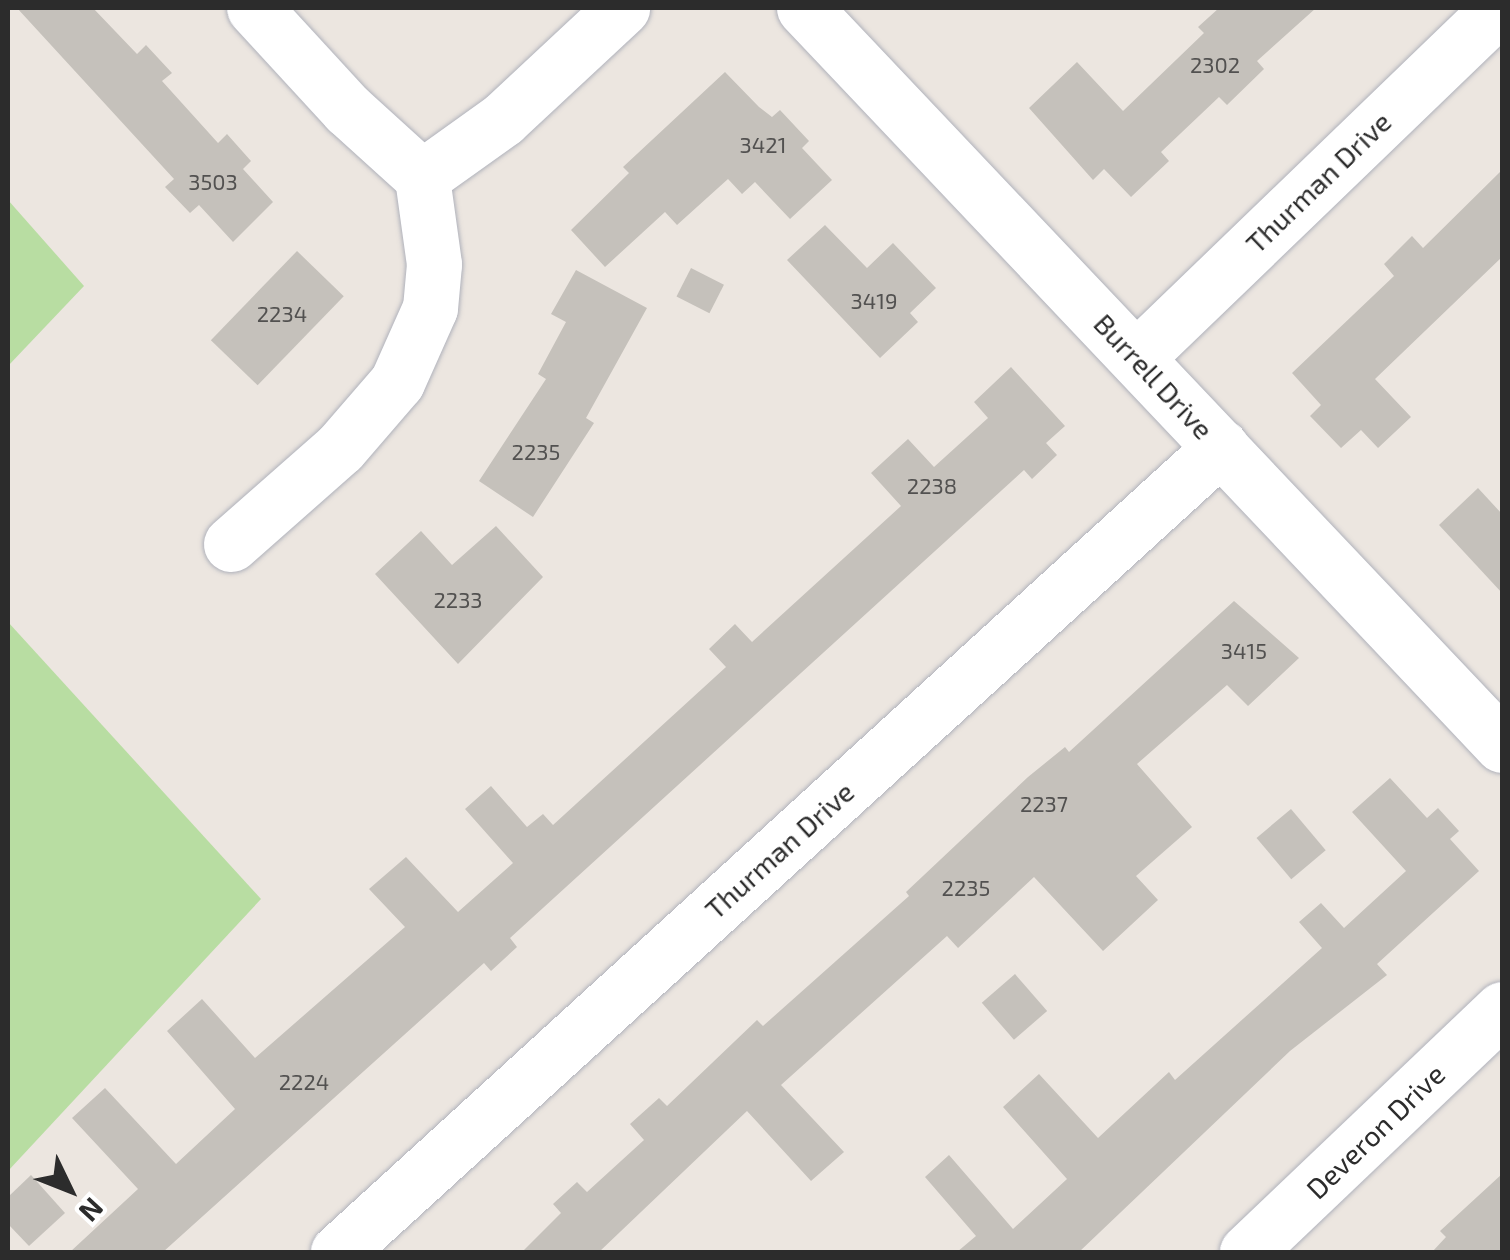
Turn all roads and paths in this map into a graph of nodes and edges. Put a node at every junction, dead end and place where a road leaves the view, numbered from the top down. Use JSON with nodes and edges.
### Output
{"nodes":[{"id":1,"x":254,"y":8,"type":"edge"},
{"id":2,"x":622,"y":8,"type":"edge"},
{"id":3,"x":804,"y":8,"type":"edge"},
{"id":4,"x":1499,"y":8,"type":"edge"},
{"id":5,"x":422,"y":177,"type":"junction"},
{"id":6,"x":1137,"y":357,"type":"junction"},
{"id":7,"x":1220,"y":447,"type":"junction"},
{"id":8,"x":231,"y":544,"type":"dead end"},
{"id":9,"x":1502,"y":745,"type":"edge"},
{"id":10,"x":1502,"y":1008,"type":"edge"},
{"id":11,"x":338,"y":1252,"type":"edge"},
{"id":12,"x":1246,"y":1252,"type":"edge"}],
"edges":[{"from":1,"to":5,"type":"street"},
{"from":2,"to":5,"type":"street"},
{"from":3,"to":6,"type":"street","name":"Burrell Drive"},
{"from":4,"to":6,"type":"street","name":"Thurman Drive"},
{"from":5,"to":8,"type":"street"},
{"from":6,"to":7,"type":"street","name":"Burrell Drive"},
{"from":7,"to":9,"type":"street","name":"Burrell Drive"},
{"from":7,"to":11,"type":"street","name":"Thurman Drive"},
{"from":10,"to":12,"type":"street","name":"Deveron Drive"}]}
